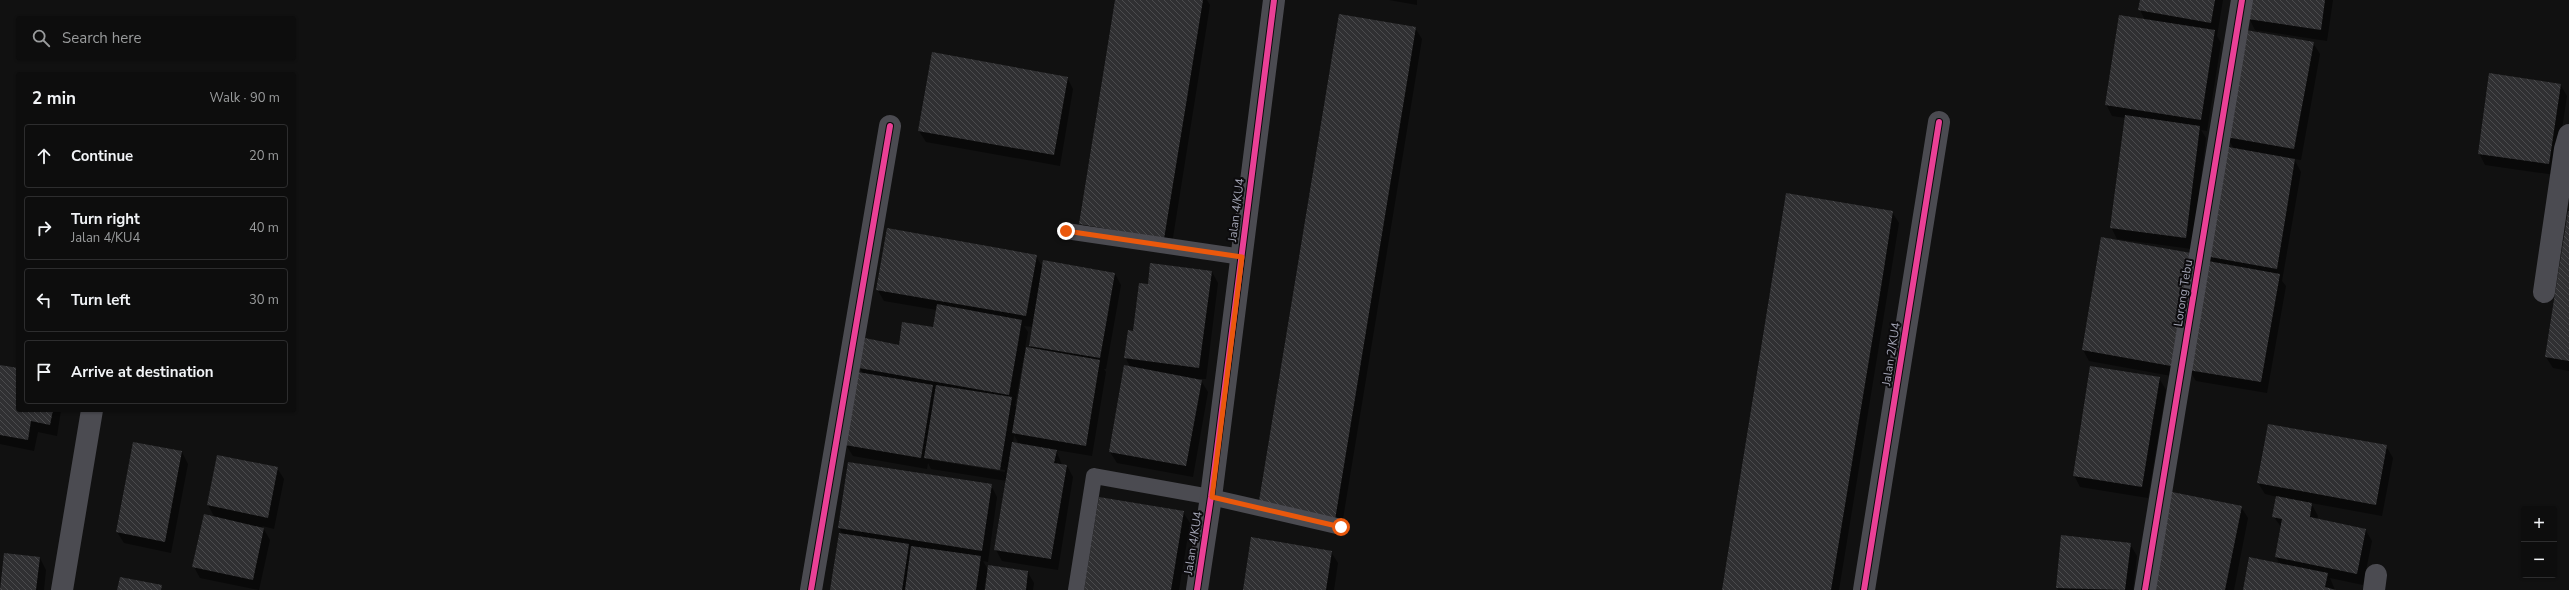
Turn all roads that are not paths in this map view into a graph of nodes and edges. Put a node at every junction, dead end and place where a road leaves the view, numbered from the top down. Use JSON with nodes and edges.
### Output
{"nodes":[{"id":1,"x":1274,"y":0,"type":"edge"},
{"id":2,"x":2242,"y":0,"type":"edge"},
{"id":3,"x":1940,"y":122,"type":"dead end"},
{"id":4,"x":890,"y":126,"type":"dead end"},
{"id":5,"x":2569,"y":135,"type":"edge"},
{"id":6,"x":1066,"y":231,"type":"dead end"},
{"id":7,"x":1242,"y":257,"type":"junction"},
{"id":8,"x":2544,"y":292,"type":"dead end"},
{"id":9,"x":92,"y":412,"type":"edge"},
{"id":10,"x":1212,"y":497,"type":"junction"},
{"id":11,"x":1341,"y":527,"type":"dead end"},
{"id":12,"x":62,"y":590,"type":"edge"},
{"id":13,"x":812,"y":590,"type":"edge"},
{"id":14,"x":1076,"y":590,"type":"edge"},
{"id":15,"x":1197,"y":590,"type":"edge"},
{"id":16,"x":1864,"y":590,"type":"edge"},
{"id":17,"x":2145,"y":590,"type":"edge"}],
"edges":[{"from":1,"to":7,"type":"street","name":"Jalan 4/KU4"},
{"from":2,"to":17,"type":"street","name":"Lorong Tebu"},
{"from":3,"to":16,"type":"street","name":"Jalan 2/KU4"},
{"from":4,"to":13,"type":"street"},
{"from":5,"to":8,"type":"street"},
{"from":6,"to":7,"type":"lane"},
{"from":7,"to":10,"type":"street","name":"Jalan 4/KU4"},
{"from":9,"to":12,"type":"street"},
{"from":10,"to":11,"type":"lane"},
{"from":10,"to":14,"type":"lane"},
{"from":10,"to":15,"type":"street","name":"Jalan 4/KU4"}]}
